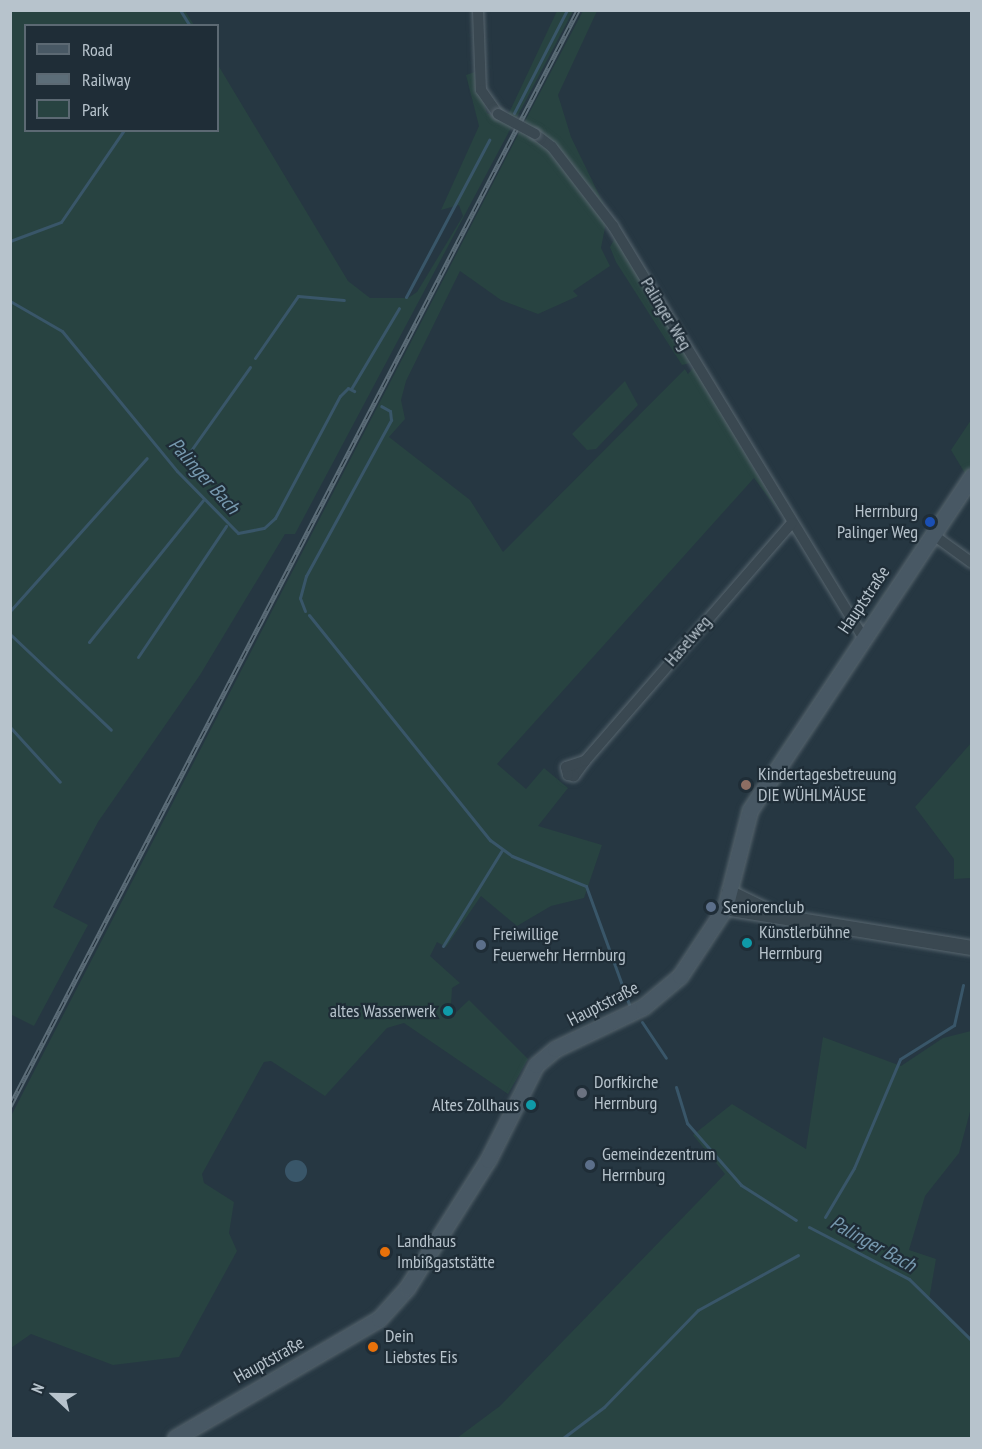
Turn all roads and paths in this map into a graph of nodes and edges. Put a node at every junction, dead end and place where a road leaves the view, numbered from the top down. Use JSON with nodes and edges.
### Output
{"nodes":[{"id":1,"x":478,"y":10,"type":"edge"},
{"id":2,"x":970,"y":479,"type":"edge"},
{"id":3,"x":792,"y":523,"type":"junction"},
{"id":4,"x":932,"y":534,"type":"junction"},
{"id":5,"x":972,"y":563,"type":"edge"},
{"id":6,"x":862,"y":636,"type":"junction"},
{"id":7,"x":585,"y":761,"type":"dead end"},
{"id":8,"x":729,"y":892,"type":"junction"},
{"id":9,"x":725,"y":908,"type":"junction"},
{"id":10,"x":768,"y":911,"type":"junction"},
{"id":11,"x":972,"y":948,"type":"edge"},
{"id":12,"x":175,"y":1438,"type":"edge"}],
"edges":[{"from":1,"to":3,"type":"street","name":"Palinger Weg","bridge":true},
{"from":2,"to":4,"type":"main road","name":"Hauptstraße"},
{"from":3,"to":6,"type":"street","name":"Palinger Weg"},
{"from":3,"to":7,"type":"street","name":"Haselweg"},
{"from":4,"to":5,"type":"street"},
{"from":4,"to":6,"type":"main road","name":"Hauptstraße"},
{"from":6,"to":8,"type":"main road","name":"Hauptstraße"},
{"from":8,"to":9,"type":"main road","name":"Hauptstraße"},
{"from":8,"to":10,"type":"street"},
{"from":9,"to":10,"type":"street"},
{"from":9,"to":12,"type":"main road","name":"Hauptstraße"},
{"from":10,"to":11,"type":"street"}]}
